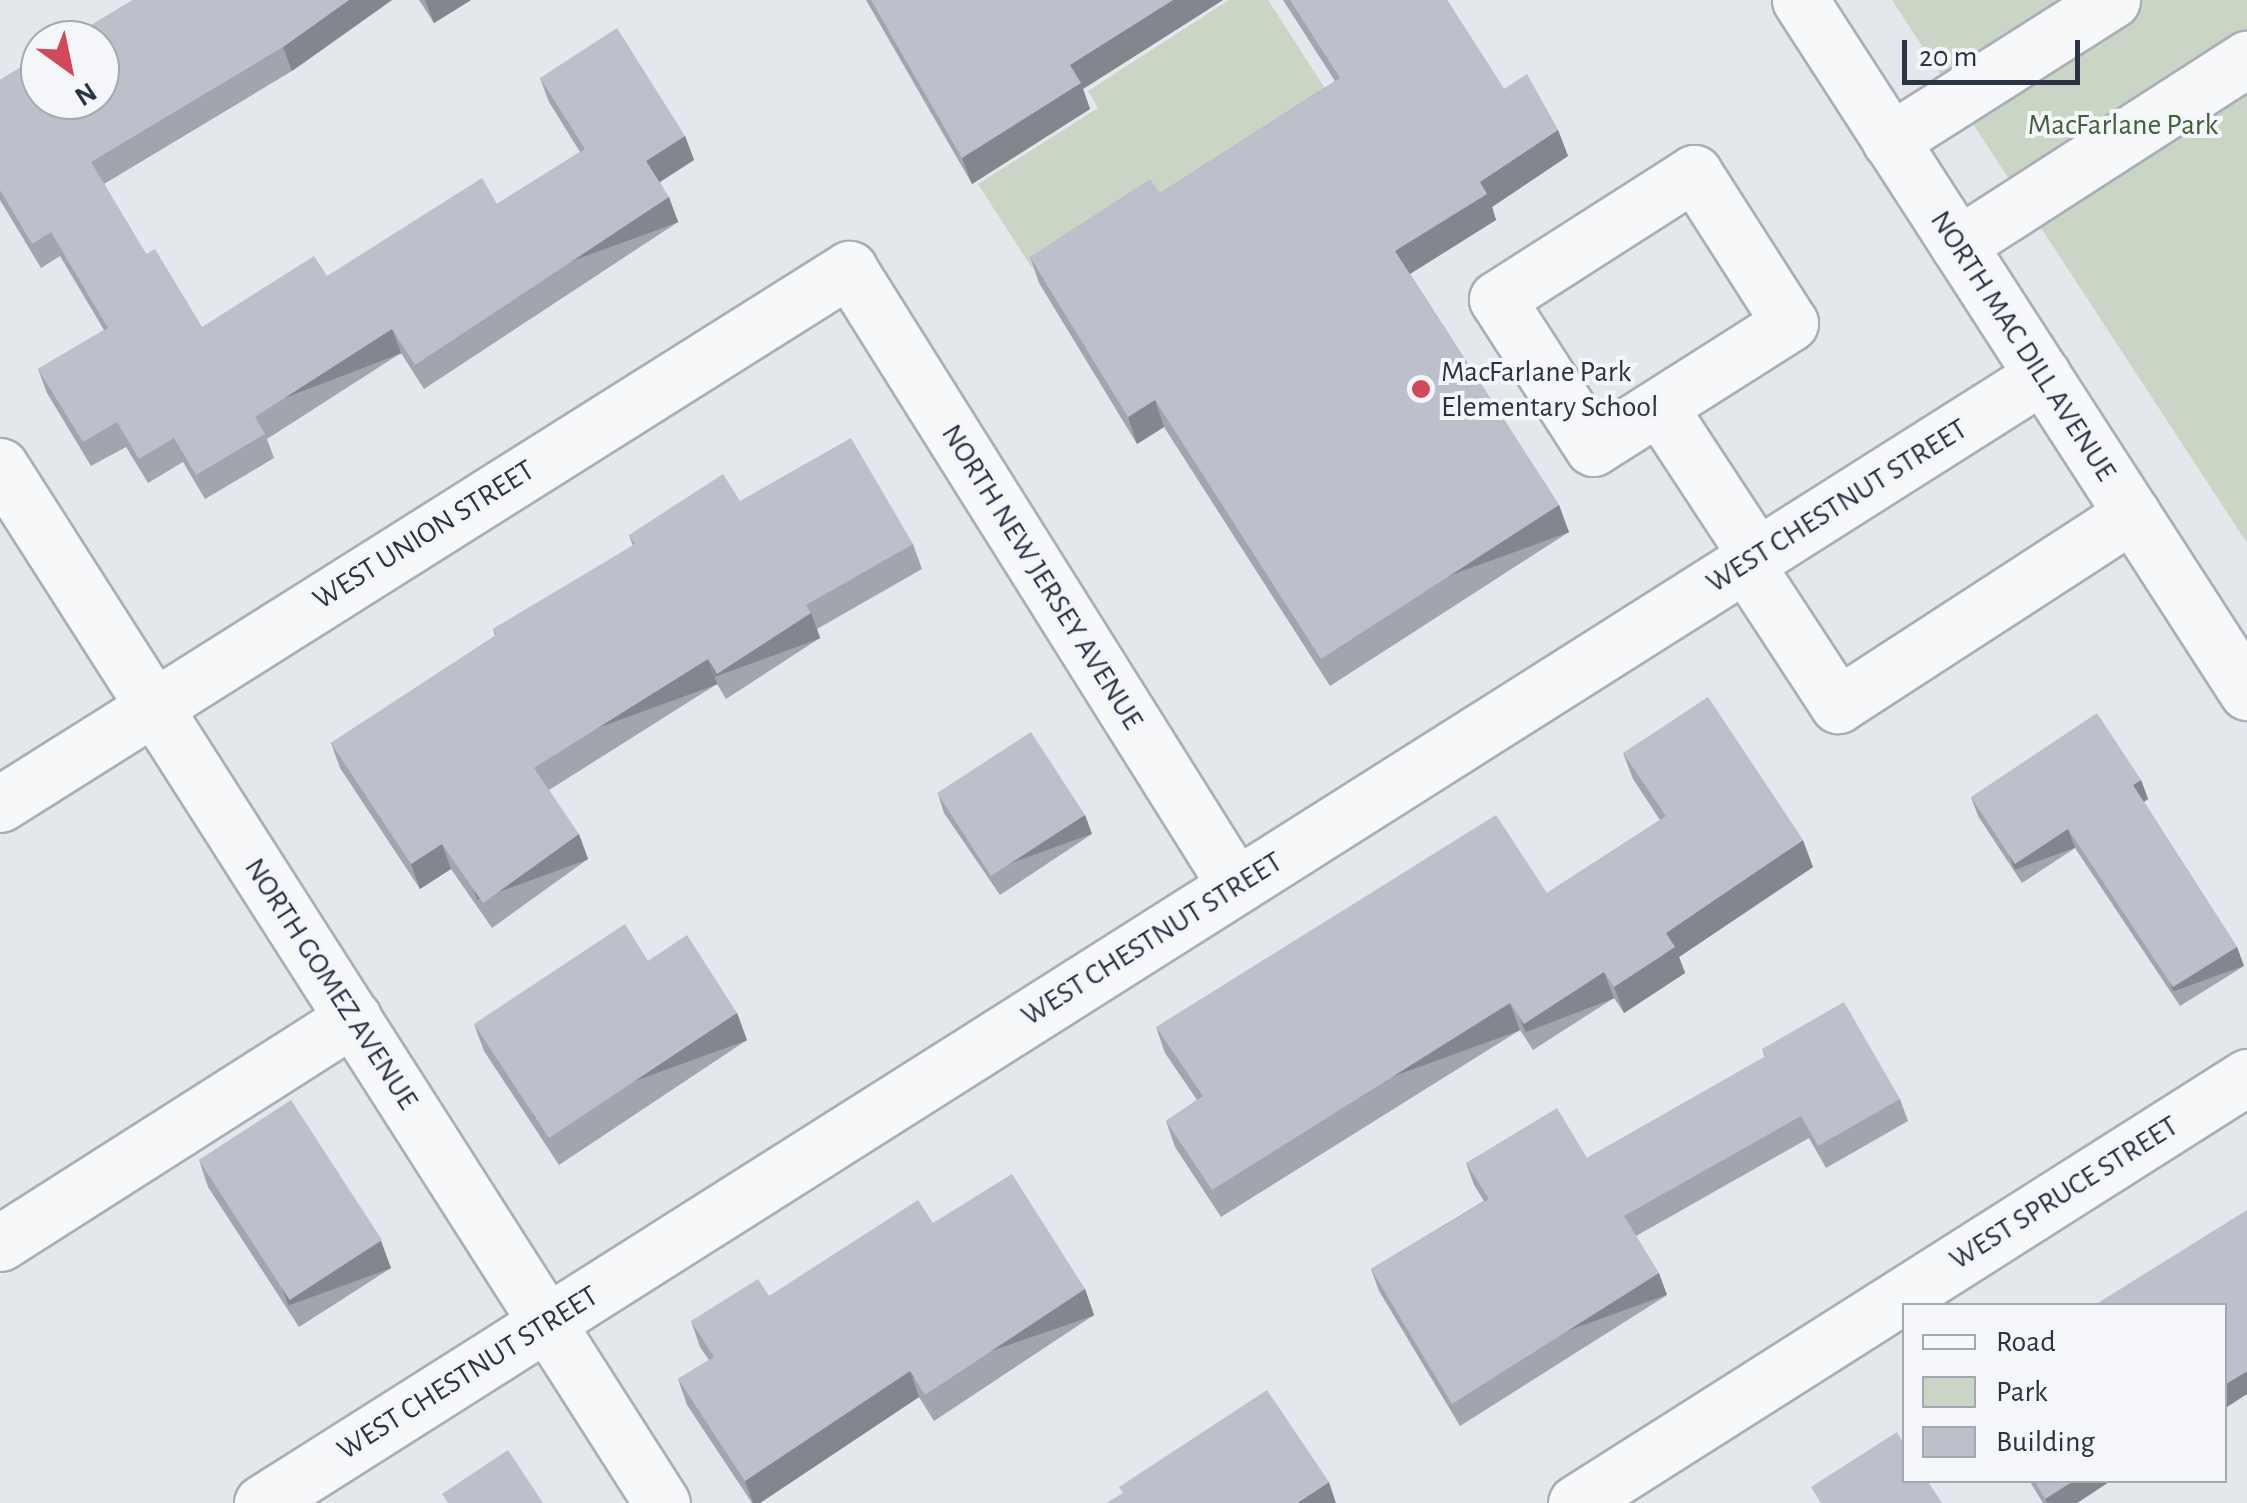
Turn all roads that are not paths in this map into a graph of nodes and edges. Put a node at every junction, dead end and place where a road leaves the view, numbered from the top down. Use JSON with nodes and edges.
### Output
{"nodes":[{"id":1,"x":1800,"y":0,"type":"edge"},
{"id":2,"x":2112,"y":0,"type":"edge"},
{"id":3,"x":2247,"y":59,"type":"edge"},
{"id":4,"x":1890,"y":141,"type":"junction"},
{"id":5,"x":1958,"y":245,"type":"junction"},
{"id":6,"x":849,"y":268,"type":"joint"},
{"id":7,"x":2042,"y":375,"type":"junction"},
{"id":8,"x":1660,"y":407,"type":"junction"},
{"id":9,"x":0,"y":466,"type":"edge"},
{"id":10,"x":2132,"y":514,"type":"junction"},
{"id":11,"x":1751,"y":560,"type":"junction"},
{"id":12,"x":2247,"y":692,"type":"edge"},
{"id":13,"x":153,"y":705,"type":"junction"},
{"id":14,"x":0,"y":804,"type":"edge"},
{"id":15,"x":1236,"y":886,"type":"junction"},
{"id":16,"x":353,"y":1018,"type":"junction"},
{"id":17,"x":2247,"y":1077,"type":"edge"},
{"id":18,"x":0,"y":1242,"type":"edge"},
{"id":19,"x":548,"y":1322,"type":"junction"},
{"id":20,"x":262,"y":1503,"type":"edge"},
{"id":21,"x":662,"y":1503,"type":"edge"},
{"id":22,"x":1576,"y":1503,"type":"edge"}],
"edges":[{"from":1,"to":4,"type":"street","name":"NORTH MAC DILL AVENUE"},
{"from":2,"to":4,"type":"street"},
{"from":3,"to":5,"type":"street"},
{"from":4,"to":5,"type":"street","name":"NORTH MAC DILL AVENUE"},
{"from":5,"to":7,"type":"street","name":"NORTH MAC DILL AVENUE"},
{"from":6,"to":13,"type":"street","name":"WEST UNION STREET"},
{"from":6,"to":15,"type":"street","name":"NORTH NEW JERSEY AVENUE"},
{"from":7,"to":10,"type":"street","name":"NORTH MAC DILL AVENUE"},
{"from":7,"to":11,"type":"street","name":"WEST CHESTNUT STREET"},
{"from":8,"to":8,"type":"street"},
{"from":8,"to":11,"type":"street"},
{"from":9,"to":13,"type":"street","name":"NORTH GOMEZ AVENUE"},
{"from":10,"to":11,"type":"street"},
{"from":10,"to":12,"type":"street","name":"NORTH MAC DILL AVENUE"},
{"from":11,"to":15,"type":"street","name":"WEST CHESTNUT STREET"},
{"from":13,"to":14,"type":"street","name":"WEST UNION STREET"},
{"from":13,"to":16,"type":"street","name":"NORTH GOMEZ AVENUE"},
{"from":15,"to":19,"type":"street","name":"WEST CHESTNUT STREET"},
{"from":16,"to":18,"type":"street"},
{"from":16,"to":19,"type":"street","name":"NORTH GOMEZ AVENUE"},
{"from":17,"to":22,"type":"street","name":"WEST SPRUCE STREET"},
{"from":19,"to":20,"type":"street","name":"WEST CHESTNUT STREET"},
{"from":19,"to":21,"type":"street","name":"NORTH GOMEZ AVENUE"}]}
